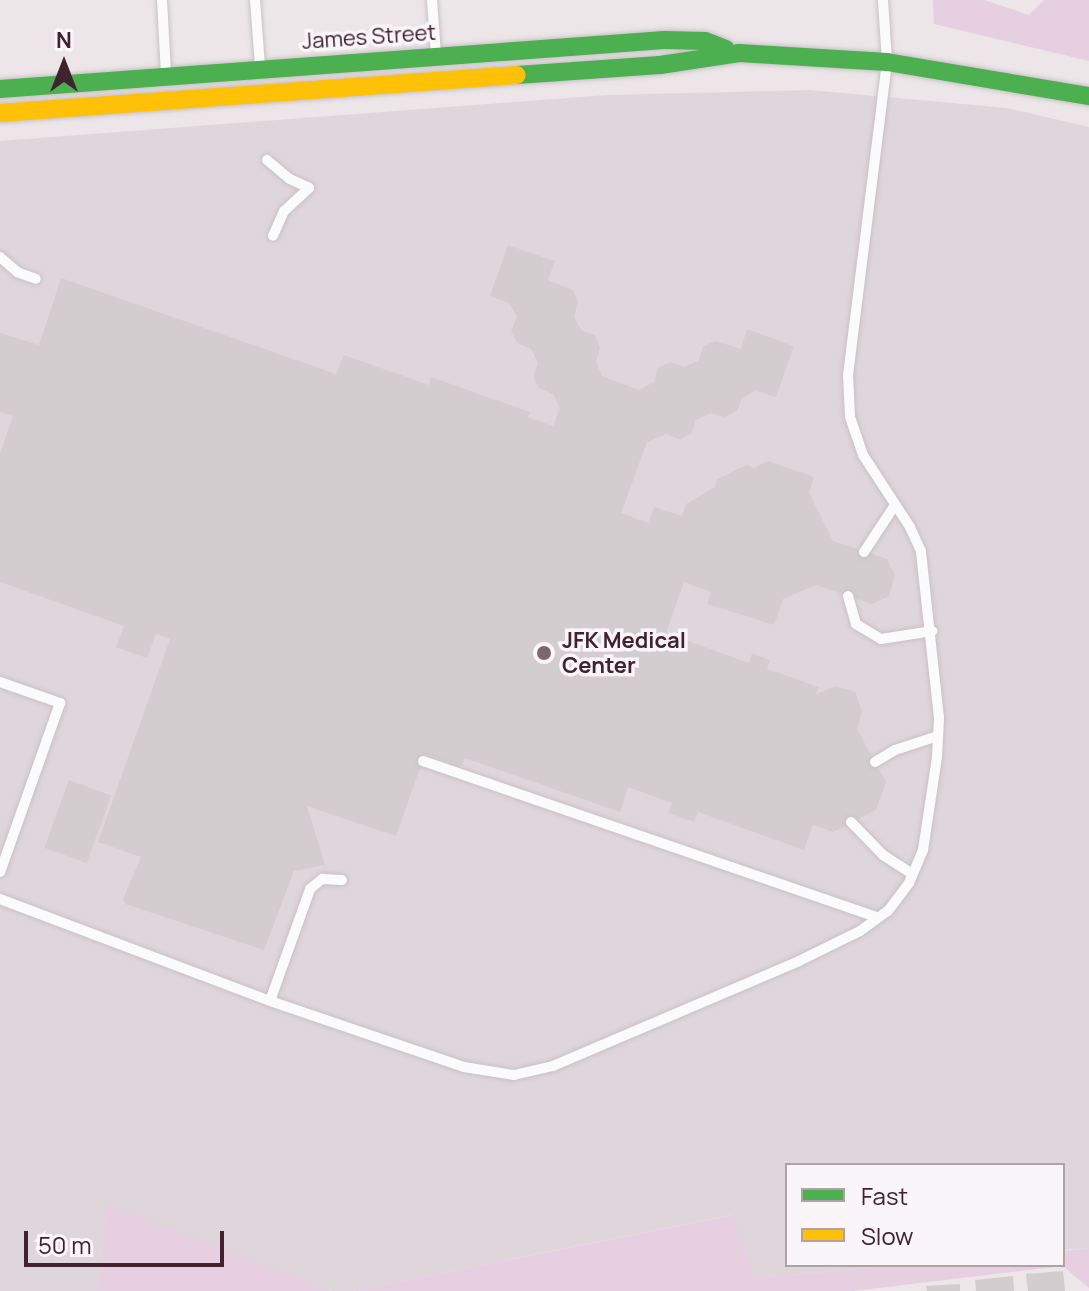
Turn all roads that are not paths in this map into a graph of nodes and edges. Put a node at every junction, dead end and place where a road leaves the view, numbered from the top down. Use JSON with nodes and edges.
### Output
{"nodes":[{"id":1,"x":162,"y":0,"type":"edge"},
{"id":2,"x":255,"y":0,"type":"edge"},
{"id":3,"x":432,"y":0,"type":"edge"},
{"id":4,"x":883,"y":0,"type":"edge"},
{"id":5,"x":739,"y":53,"type":"junction"},
{"id":6,"x":436,"y":56,"type":"junction"},
{"id":7,"x":887,"y":62,"type":"junction"},
{"id":8,"x":260,"y":69,"type":"junction"},
{"id":9,"x":166,"y":76,"type":"junction"},
{"id":10,"x":0,"y":89,"type":"edge"},
{"id":11,"x":1089,"y":96,"type":"edge"},
{"id":12,"x":0,"y":113,"type":"edge"},
{"id":13,"x":267,"y":160,"type":"dead end"},
{"id":14,"x":273,"y":236,"type":"dead end"},
{"id":15,"x":0,"y":257,"type":"edge"},
{"id":16,"x":36,"y":279,"type":"dead end"},
{"id":17,"x":895,"y":505,"type":"junction"},
{"id":18,"x":864,"y":552,"type":"dead end"},
{"id":19,"x":848,"y":596,"type":"dead end"},
{"id":20,"x":932,"y":631,"type":"junction"},
{"id":21,"x":0,"y":682,"type":"edge"},
{"id":22,"x":938,"y":736,"type":"junction"},
{"id":23,"x":423,"y":761,"type":"dead end"},
{"id":24,"x":875,"y":762,"type":"dead end"},
{"id":25,"x":851,"y":822,"type":"dead end"},
{"id":26,"x":0,"y":872,"type":"edge"},
{"id":27,"x":912,"y":874,"type":"junction"},
{"id":28,"x":342,"y":880,"type":"dead end"},
{"id":29,"x":0,"y":899,"type":"edge"},
{"id":30,"x":878,"y":918,"type":"junction"},
{"id":31,"x":270,"y":1001,"type":"junction"}],
"edges":[{"from":1,"to":9,"type":"lane"},
{"from":2,"to":8,"type":"lane"},
{"from":3,"to":6,"type":"lane"},
{"from":4,"to":7,"type":"lane"},
{"from":5,"to":6,"type":"street","name":"James Street"},
{"from":5,"to":7,"type":"street","name":"James Street"},
{"from":5,"to":12,"type":"street","name":"James Street"},
{"from":6,"to":8,"type":"street","name":"James Street"},
{"from":7,"to":11,"type":"street","name":"James Street"},
{"from":7,"to":17,"type":"lane"},
{"from":8,"to":9,"type":"street","name":"James Street"},
{"from":9,"to":10,"type":"street","name":"James Street"},
{"from":13,"to":14,"type":"lane"},
{"from":15,"to":16,"type":"lane"},
{"from":17,"to":18,"type":"lane"},
{"from":17,"to":20,"type":"lane"},
{"from":19,"to":20,"type":"lane"},
{"from":20,"to":22,"type":"lane"},
{"from":21,"to":26,"type":"lane"},
{"from":22,"to":24,"type":"lane"},
{"from":22,"to":27,"type":"lane"},
{"from":23,"to":30,"type":"lane"},
{"from":25,"to":27,"type":"lane"},
{"from":27,"to":30,"type":"lane"},
{"from":28,"to":31,"type":"lane"},
{"from":29,"to":31,"type":"lane"},
{"from":30,"to":31,"type":"lane"}]}
